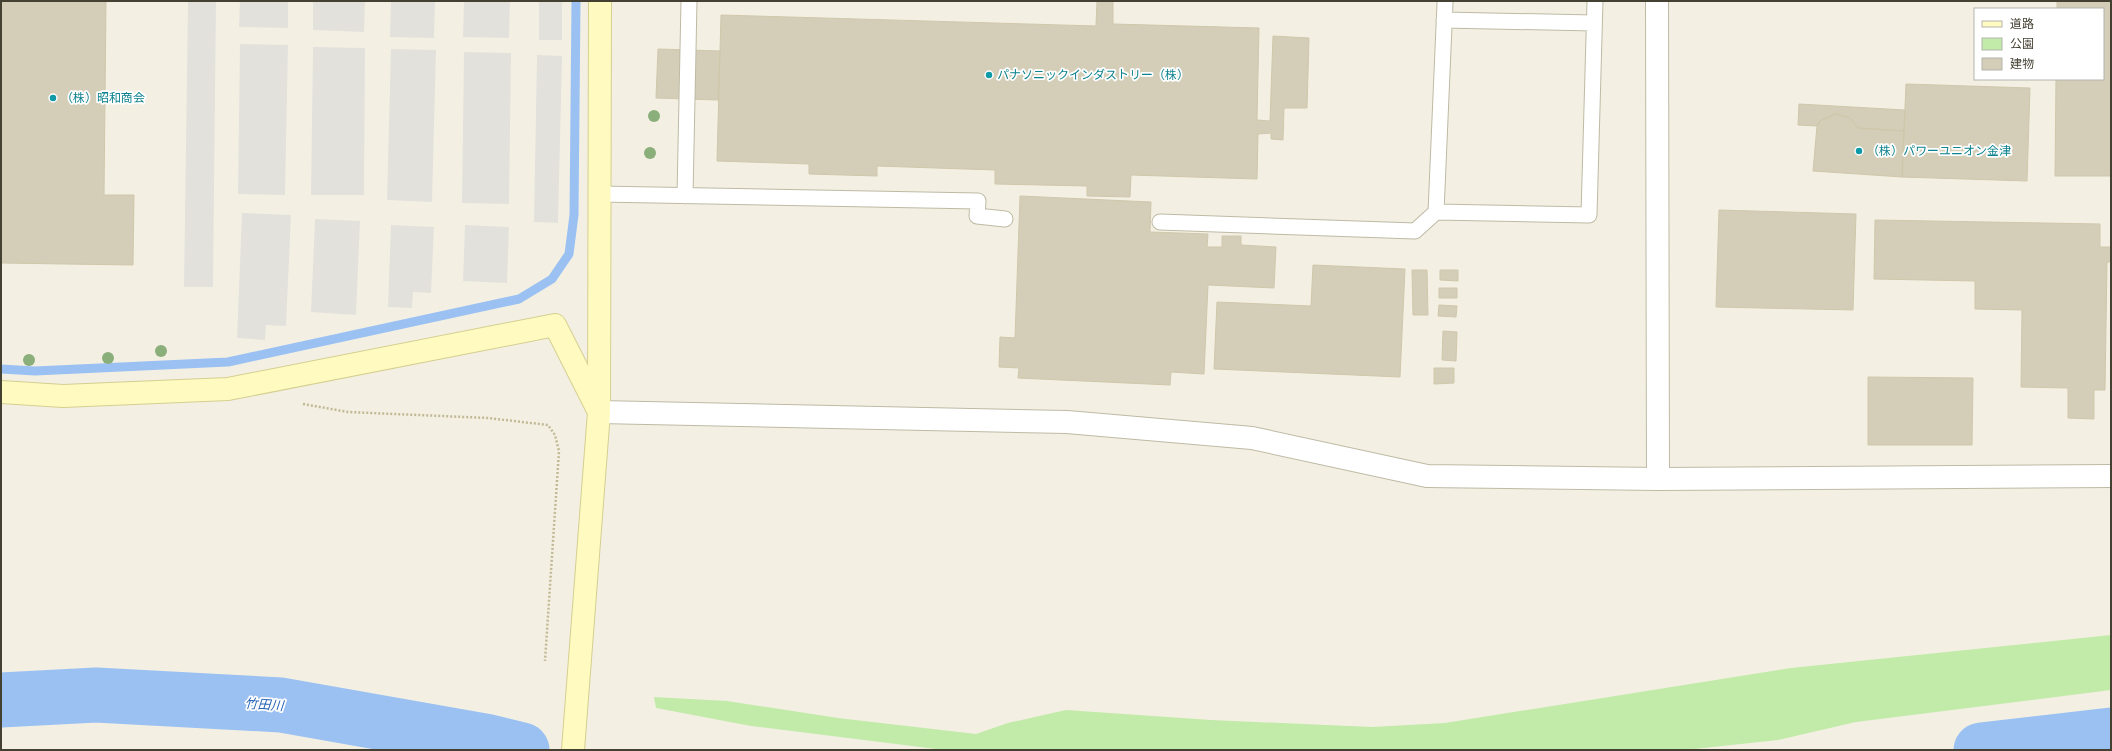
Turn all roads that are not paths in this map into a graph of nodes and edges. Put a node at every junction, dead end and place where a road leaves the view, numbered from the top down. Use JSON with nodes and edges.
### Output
{"nodes":[{"id":1,"x":600,"y":1,"type":"edge"},
{"id":2,"x":689,"y":1,"type":"edge"},
{"id":3,"x":1595,"y":1,"type":"edge"},
{"id":4,"x":1657,"y":1,"type":"edge"},
{"id":5,"x":1445,"y":3,"type":"dead end"},
{"id":6,"x":1444,"y":20,"type":"junction"},
{"id":7,"x":1594,"y":23,"type":"junction"},
{"id":8,"x":599,"y":194,"type":"junction"},
{"id":9,"x":685,"y":196,"type":"junction"},
{"id":10,"x":1436,"y":212,"type":"junction"},
{"id":11,"x":1005,"y":219,"type":"dead end"},
{"id":12,"x":1160,"y":222,"type":"dead end"},
{"id":13,"x":1,"y":392,"type":"edge"},
{"id":14,"x":599,"y":412,"type":"junction"},
{"id":15,"x":2111,"y":476,"type":"edge"},
{"id":16,"x":1658,"y":479,"type":"junction"},
{"id":17,"x":573,"y":750,"type":"edge"}],
"edges":[{"from":1,"to":8,"type":"street"},
{"from":2,"to":9,"type":"lane"},
{"from":3,"to":7,"type":"lane"},
{"from":4,"to":16,"type":"street"},
{"from":5,"to":6,"type":"lane"},
{"from":6,"to":7,"type":"lane"},
{"from":6,"to":10,"type":"lane"},
{"from":7,"to":10,"type":"lane"},
{"from":8,"to":9,"type":"lane"},
{"from":8,"to":14,"type":"street"},
{"from":9,"to":11,"type":"lane"},
{"from":10,"to":12,"type":"lane"},
{"from":13,"to":14,"type":"street"},
{"from":14,"to":16,"type":"street"},
{"from":14,"to":17,"type":"street"},
{"from":15,"to":16,"type":"street"}]}
